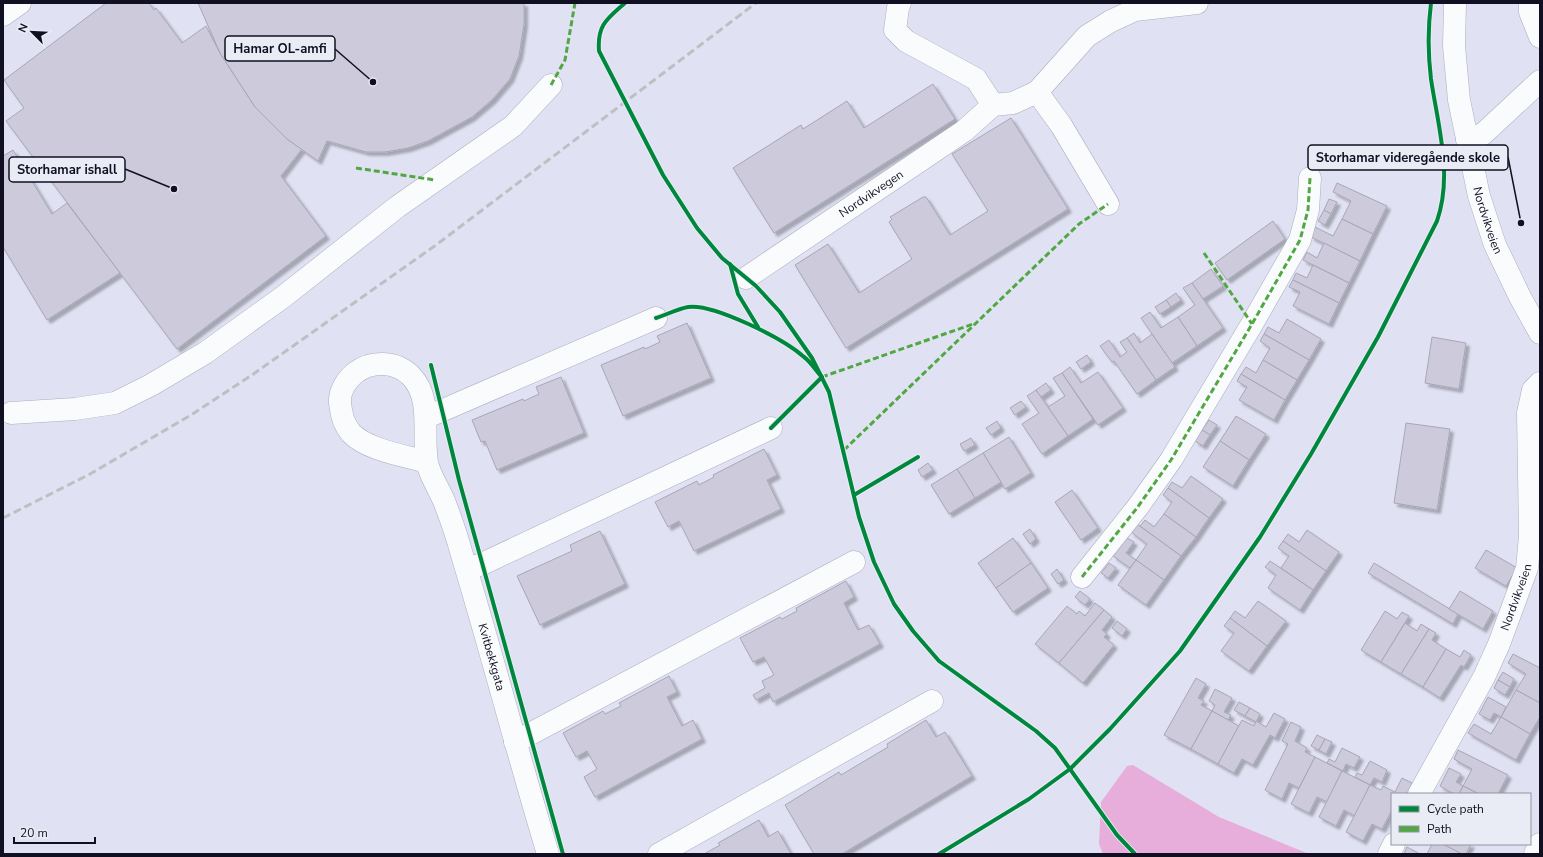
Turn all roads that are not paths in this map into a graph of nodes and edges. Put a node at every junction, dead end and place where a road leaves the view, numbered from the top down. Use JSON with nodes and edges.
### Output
{"nodes":[{"id":1,"x":20,"y":3,"type":"edge"},
{"id":2,"x":900,"y":3,"type":"edge"},
{"id":3,"x":1197,"y":3,"type":"edge"},
{"id":4,"x":1455,"y":3,"type":"edge"},
{"id":5,"x":1530,"y":3,"type":"edge"},
{"id":6,"x":3,"y":15,"type":"edge"},
{"id":7,"x":1540,"y":37,"type":"edge"},
{"id":8,"x":1540,"y":81,"type":"edge"},
{"id":9,"x":551,"y":85,"type":"dead end"},
{"id":10,"x":1037,"y":92,"type":"junction"},
{"id":11,"x":993,"y":104,"type":"junction"},
{"id":12,"x":1467,"y":139,"type":"junction"},
{"id":13,"x":1310,"y":178,"type":"dead end"},
{"id":14,"x":1108,"y":204,"type":"dead end"},
{"id":15,"x":746,"y":278,"type":"dead end"},
{"id":16,"x":656,"y":318,"type":"dead end"},
{"id":17,"x":1540,"y":332,"type":"edge"},
{"id":18,"x":1540,"y":383,"type":"edge"},
{"id":19,"x":11,"y":413,"type":"dead end"},
{"id":20,"x":427,"y":416,"type":"junction"},
{"id":21,"x":771,"y":428,"type":"dead end"},
{"id":22,"x":427,"y":462,"type":"junction"},
{"id":23,"x":854,"y":562,"type":"dead end"},
{"id":24,"x":466,"y":569,"type":"junction"},
{"id":25,"x":1082,"y":577,"type":"dead end"},
{"id":26,"x":932,"y":701,"type":"dead end"},
{"id":27,"x":515,"y":742,"type":"junction"},
{"id":28,"x":1420,"y":793,"type":"edge"},
{"id":29,"x":1540,"y":844,"type":"edge"},
{"id":30,"x":1394,"y":845,"type":"edge"},
{"id":31,"x":548,"y":854,"type":"edge"},
{"id":32,"x":659,"y":854,"type":"edge"},
{"id":33,"x":1389,"y":854,"type":"edge"},
{"id":34,"x":1535,"y":854,"type":"edge"}],
"edges":[{"from":1,"to":6,"type":"street"},
{"from":2,"to":11,"type":"street"},
{"from":3,"to":10,"type":"street"},
{"from":4,"to":12,"type":"street","name":"Nordvikveien"},
{"from":5,"to":7,"type":"street"},
{"from":8,"to":12,"type":"street"},
{"from":9,"to":19,"type":"street"},
{"from":10,"to":11,"type":"street"},
{"from":10,"to":14,"type":"street"},
{"from":11,"to":15,"type":"street","name":"Nordvikvegen"},
{"from":12,"to":17,"type":"street","name":"Nordvikveien"},
{"from":13,"to":25,"type":"street"},
{"from":16,"to":20,"type":"street"},
{"from":18,"to":28,"type":"street","name":"Nordvikveien"},
{"from":20,"to":22,"type":"street"},
{"from":20,"to":22,"type":"street"},
{"from":21,"to":24,"type":"street"},
{"from":22,"to":24,"type":"street","name":"Kvitbekkgata"},
{"from":23,"to":27,"type":"street"},
{"from":24,"to":27,"type":"street","name":"Kvitbekkgata"},
{"from":26,"to":32,"type":"street"},
{"from":27,"to":31,"type":"street","name":"Kvitbekkgata"},
{"from":29,"to":34,"type":"street"},
{"from":30,"to":33,"type":"street"}]}
